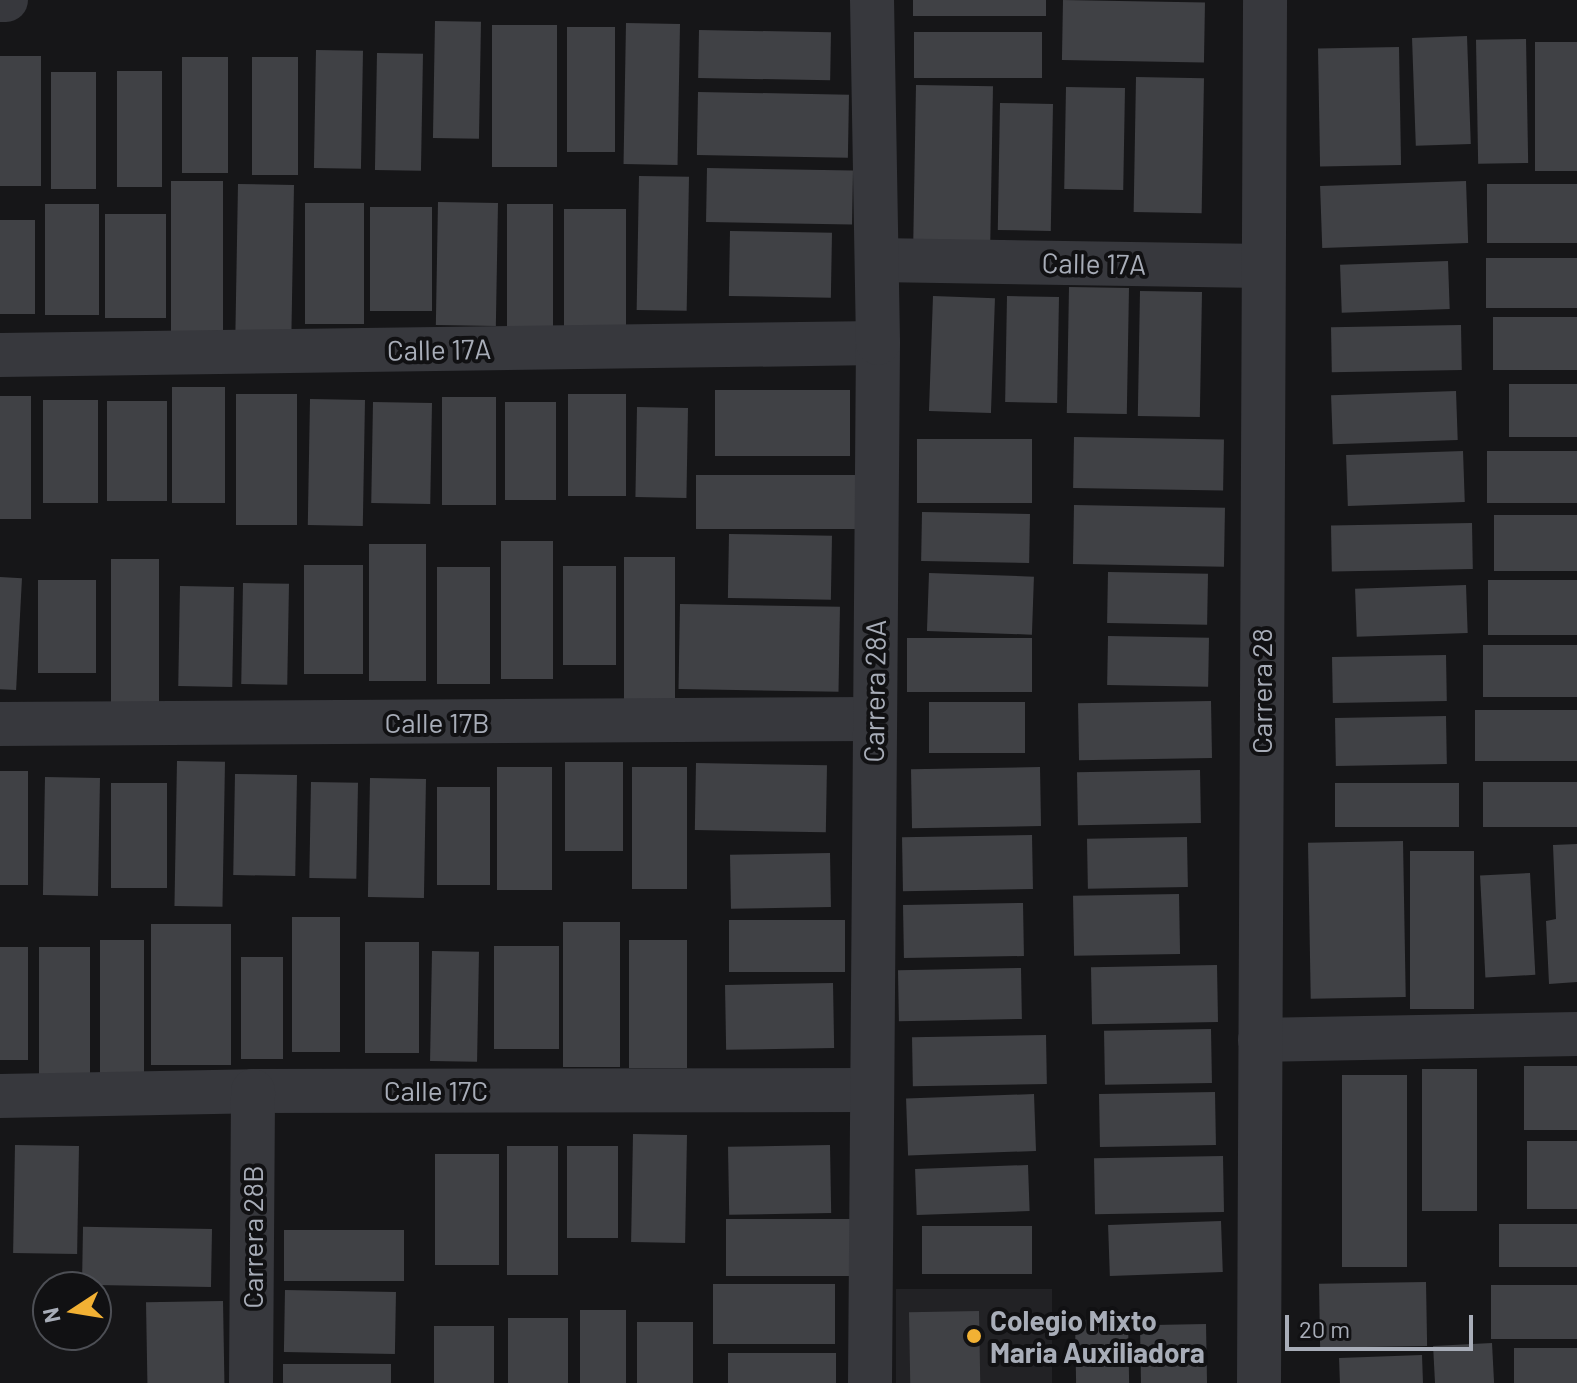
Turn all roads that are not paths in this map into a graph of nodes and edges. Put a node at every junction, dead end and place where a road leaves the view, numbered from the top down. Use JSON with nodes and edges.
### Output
{"nodes":[{"id":1,"x":872,"y":0,"type":"edge"},
{"id":2,"x":1265,"y":0,"type":"edge"},
{"id":3,"x":877,"y":260,"type":"junction"},
{"id":4,"x":1263,"y":266,"type":"junction"},
{"id":5,"x":878,"y":343,"type":"junction"},
{"id":6,"x":0,"y":355,"type":"edge"},
{"id":7,"x":873,"y":719,"type":"junction"},
{"id":8,"x":0,"y":724,"type":"edge"},
{"id":9,"x":1577,"y":1034,"type":"edge"},
{"id":10,"x":1260,"y":1040,"type":"junction"},
{"id":11,"x":872,"y":1090,"type":"junction"},
{"id":12,"x":253,"y":1091,"type":"junction"},
{"id":13,"x":0,"y":1096,"type":"edge"},
{"id":14,"x":251,"y":1383,"type":"edge"},
{"id":15,"x":870,"y":1383,"type":"edge"},
{"id":16,"x":1259,"y":1383,"type":"edge"}],
"edges":[{"from":1,"to":3,"type":"street","name":"Carrera 28A"},
{"from":2,"to":4,"type":"street","name":"Carrera 28"},
{"from":3,"to":4,"type":"street","name":"Calle 17A"},
{"from":3,"to":5,"type":"street","name":"Carrera 28A"},
{"from":4,"to":10,"type":"street","name":"Carrera 28"},
{"from":5,"to":6,"type":"street","name":"Calle 17A"},
{"from":5,"to":7,"type":"street","name":"Carrera 28A"},
{"from":7,"to":8,"type":"street","name":"Calle 17B"},
{"from":7,"to":11,"type":"street","name":"Carrera 28A"},
{"from":9,"to":10,"type":"street"},
{"from":10,"to":16,"type":"street","name":"Carrera 28"},
{"from":11,"to":12,"type":"street","name":"Calle 17C"},
{"from":11,"to":15,"type":"street","name":"Carrera 28A"},
{"from":12,"to":13,"type":"street","name":"Calle 17C"},
{"from":12,"to":14,"type":"street","name":"Carrera 28B"}]}
